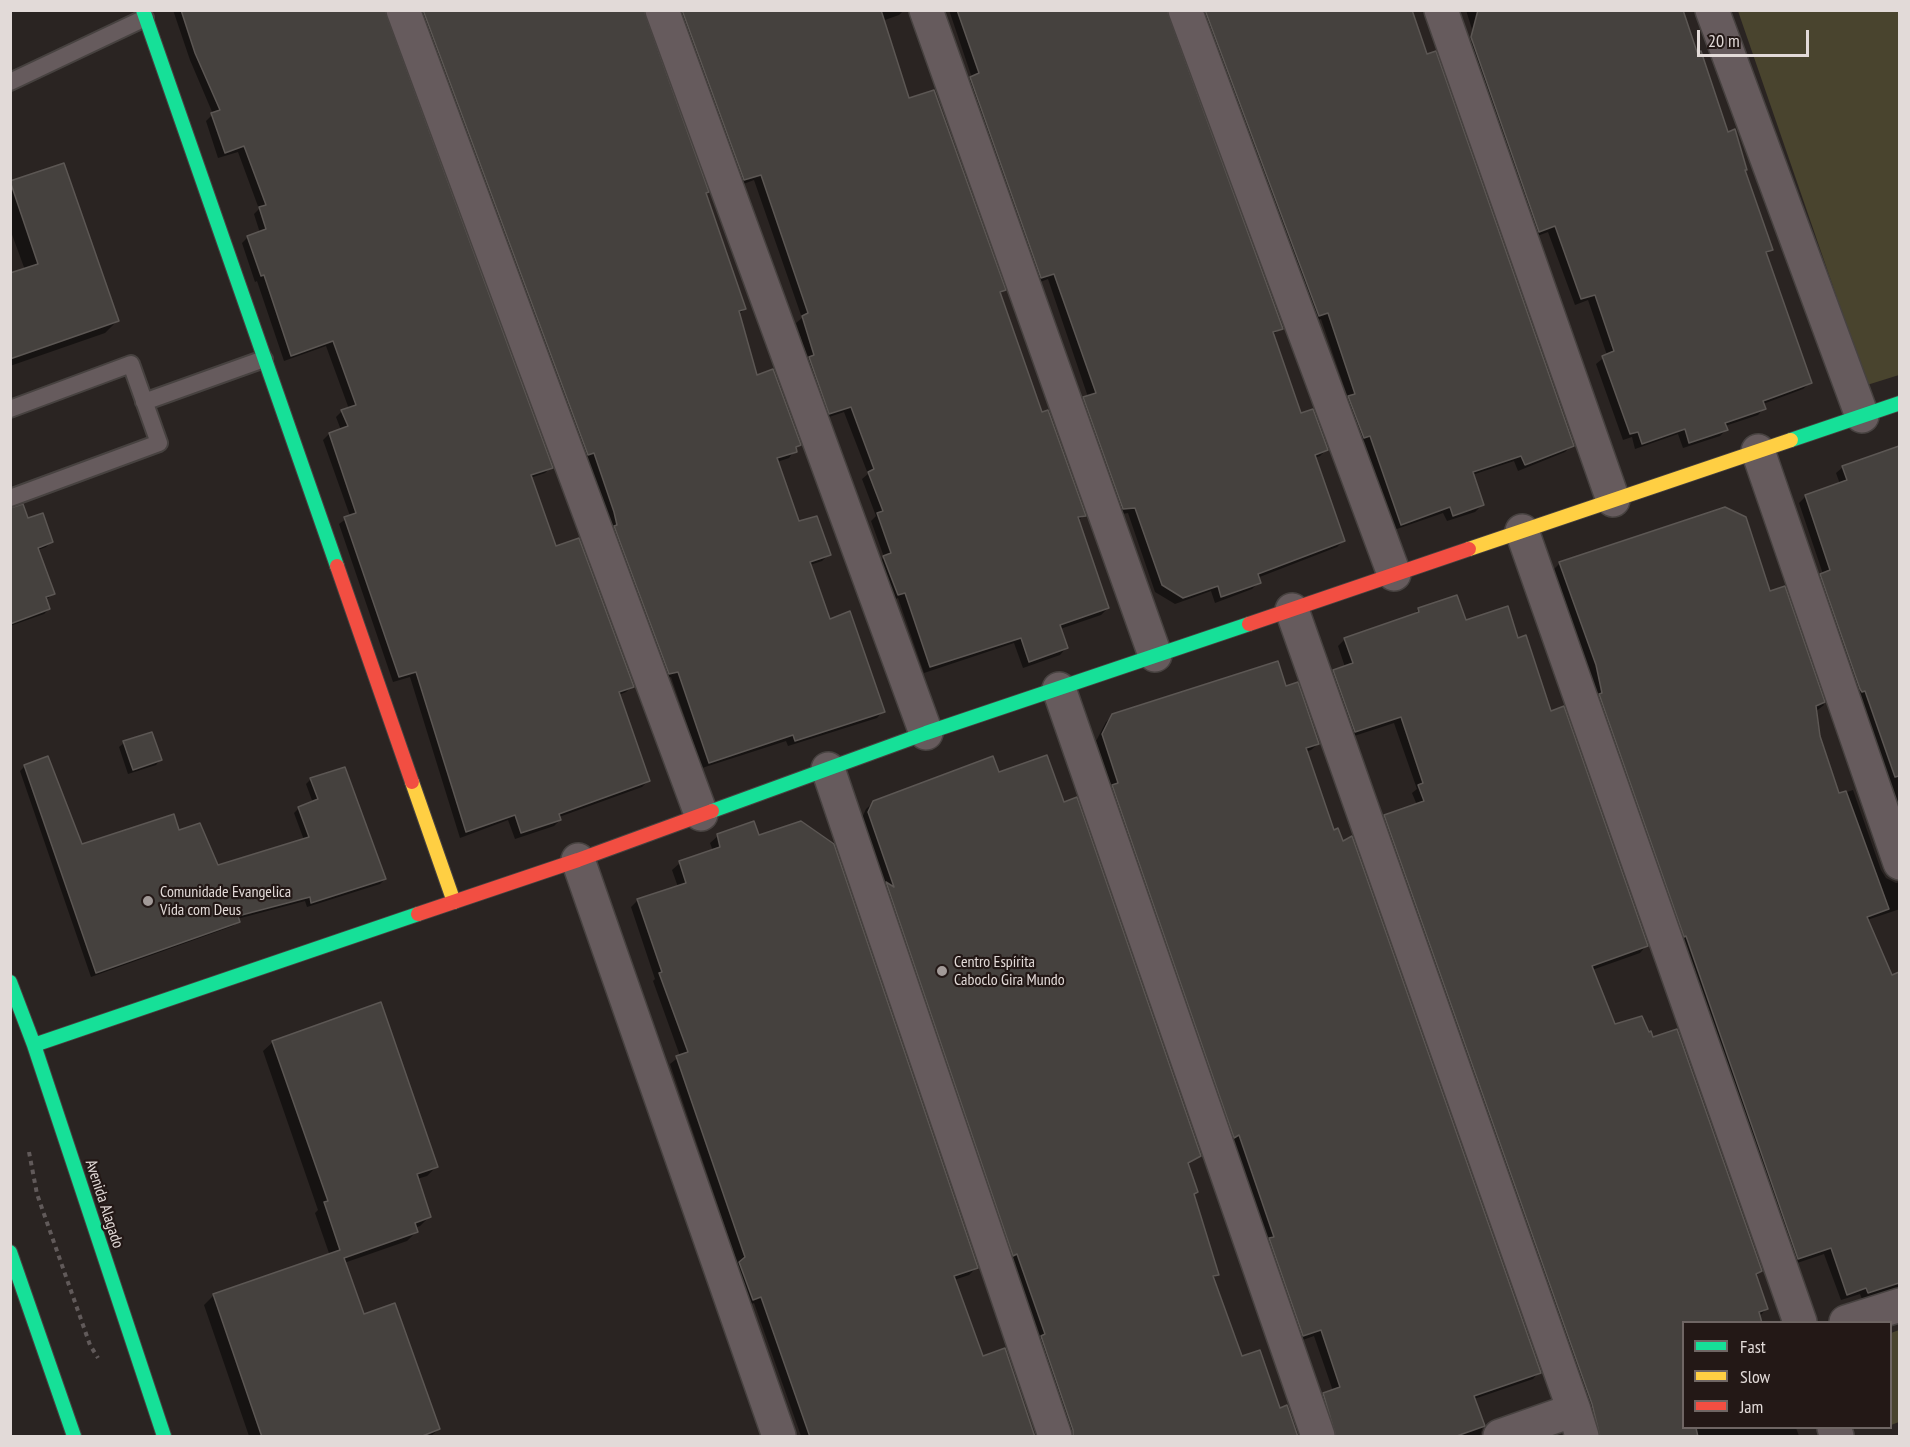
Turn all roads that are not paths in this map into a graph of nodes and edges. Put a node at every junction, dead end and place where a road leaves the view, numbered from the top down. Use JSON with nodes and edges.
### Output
{"nodes":[{"id":1,"x":403,"y":10,"type":"edge"},
{"id":2,"x":662,"y":10,"type":"edge"},
{"id":3,"x":926,"y":10,"type":"edge"},
{"id":4,"x":1185,"y":10,"type":"edge"},
{"id":5,"x":1442,"y":10,"type":"edge"},
{"id":6,"x":1712,"y":10,"type":"edge"},
{"id":7,"x":144,"y":14,"type":"edge"},
{"id":8,"x":10,"y":82,"type":"edge"},
{"id":9,"x":264,"y":359,"type":"junction"},
{"id":10,"x":144,"y":402,"type":"junction"},
{"id":11,"x":1899,"y":403,"type":"edge"},
{"id":12,"x":10,"y":409,"type":"edge"},
{"id":13,"x":1862,"y":416,"type":"junction"},
{"id":14,"x":1758,"y":452,"type":"junction"},
{"id":15,"x":10,"y":498,"type":"edge"},
{"id":16,"x":1613,"y":500,"type":"junction"},
{"id":17,"x":1522,"y":531,"type":"junction"},
{"id":18,"x":1394,"y":574,"type":"junction"},
{"id":19,"x":1292,"y":610,"type":"junction"},
{"id":20,"x":1155,"y":655,"type":"junction"},
{"id":21,"x":1059,"y":689,"type":"junction"},
{"id":22,"x":926,"y":733,"type":"junction"},
{"id":23,"x":828,"y":769,"type":"junction"},
{"id":24,"x":701,"y":814,"type":"junction"},
{"id":25,"x":578,"y":860,"type":"junction"},
{"id":26,"x":1899,"y":863,"type":"edge"},
{"id":27,"x":454,"y":902,"type":"junction"},
{"id":28,"x":10,"y":982,"type":"edge"},
{"id":29,"x":34,"y":1045,"type":"junction"},
{"id":30,"x":10,"y":1252,"type":"edge"},
{"id":31,"x":1899,"y":1305,"type":"edge"},
{"id":32,"x":1799,"y":1321,"type":"edge"},
{"id":33,"x":1852,"y":1321,"type":"edge"},
{"id":34,"x":1578,"y":1423,"type":"edge"},
{"id":35,"x":74,"y":1437,"type":"edge"},
{"id":36,"x":164,"y":1437,"type":"edge"},
{"id":37,"x":779,"y":1437,"type":"edge"},
{"id":38,"x":1055,"y":1437,"type":"edge"},
{"id":39,"x":1318,"y":1437,"type":"edge"},
{"id":40,"x":1500,"y":1437,"type":"edge"}],
"edges":[{"from":1,"to":24,"type":"street"},
{"from":2,"to":22,"type":"street"},
{"from":3,"to":20,"type":"street"},
{"from":4,"to":18,"type":"street"},
{"from":5,"to":16,"type":"street"},
{"from":6,"to":13,"type":"street"},
{"from":7,"to":8,"type":"lane"},
{"from":7,"to":9,"type":"street"},
{"from":9,"to":10,"type":"lane"},
{"from":9,"to":27,"type":"street"},
{"from":10,"to":12,"type":"lane"},
{"from":10,"to":15,"type":"lane"},
{"from":11,"to":13,"type":"street"},
{"from":13,"to":14,"type":"street"},
{"from":14,"to":16,"type":"street"},
{"from":14,"to":26,"type":"street"},
{"from":16,"to":17,"type":"street"},
{"from":17,"to":18,"type":"street"},
{"from":17,"to":32,"type":"street"},
{"from":18,"to":19,"type":"street"},
{"from":19,"to":20,"type":"street"},
{"from":19,"to":34,"type":"street"},
{"from":20,"to":21,"type":"street"},
{"from":21,"to":22,"type":"street"},
{"from":21,"to":39,"type":"street"},
{"from":22,"to":23,"type":"street"},
{"from":23,"to":24,"type":"street"},
{"from":23,"to":38,"type":"street"},
{"from":24,"to":25,"type":"street"},
{"from":25,"to":27,"type":"street"},
{"from":25,"to":37,"type":"street"},
{"from":27,"to":29,"type":"street"},
{"from":28,"to":29,"type":"street","name":"Avenida Alagado"},
{"from":29,"to":36,"type":"street","name":"Avenida Alagado"},
{"from":30,"to":35,"type":"street"},
{"from":31,"to":33,"type":"street"},
{"from":34,"to":40,"type":"street"}]}
